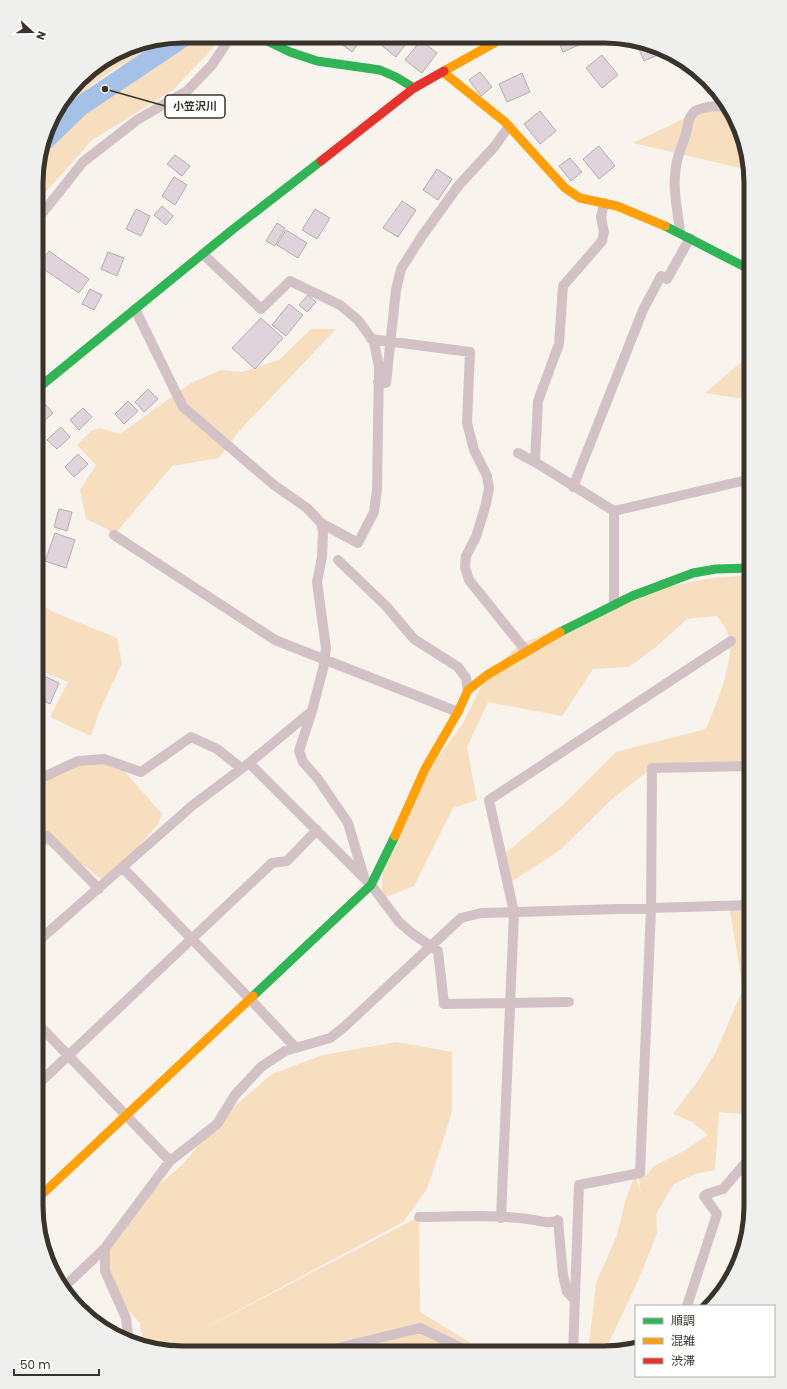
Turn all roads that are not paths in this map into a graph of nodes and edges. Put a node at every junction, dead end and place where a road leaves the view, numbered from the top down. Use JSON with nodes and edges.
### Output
{"nodes":[{"id":1,"x":226,"y":43,"type":"edge"},
{"id":2,"x":271,"y":43,"type":"edge"},
{"id":3,"x":494,"y":43,"type":"edge"},
{"id":4,"x":443,"y":72,"type":"junction"},
{"id":5,"x":414,"y":88,"type":"junction"},
{"id":6,"x":721,"y":106,"type":"edge"},
{"id":7,"x":509,"y":126,"type":"junction"},
{"id":8,"x":604,"y":203,"type":"junction"},
{"id":9,"x":43,"y":210,"type":"edge"},
{"id":10,"x":680,"y":234,"type":"junction"},
{"id":11,"x":690,"y":238,"type":"junction"},
{"id":12,"x":203,"y":254,"type":"junction"},
{"id":13,"x":744,"y":266,"type":"edge"},
{"id":14,"x":135,"y":309,"type":"junction"},
{"id":15,"x":371,"y":339,"type":"junction"},
{"id":16,"x":390,"y":341,"type":"junction"},
{"id":17,"x":378,"y":382,"type":"junction"},
{"id":18,"x":43,"y":384,"type":"edge"},
{"id":19,"x":518,"y":453,"type":"dead end"},
{"id":20,"x":535,"y":462,"type":"junction"},
{"id":21,"x":744,"y":481,"type":"edge"},
{"id":22,"x":573,"y":487,"type":"junction"},
{"id":23,"x":614,"y":511,"type":"junction"},
{"id":24,"x":321,"y":523,"type":"junction"},
{"id":25,"x":114,"y":535,"type":"dead end"},
{"id":26,"x":338,"y":560,"type":"dead end"},
{"id":27,"x":744,"y":568,"type":"edge"},
{"id":28,"x":614,"y":605,"type":"junction"},
{"id":29,"x":731,"y":641,"type":"dead end"},
{"id":30,"x":526,"y":651,"type":"junction"},
{"id":31,"x":325,"y":658,"type":"junction"},
{"id":32,"x":468,"y":690,"type":"junction"},
{"id":33,"x":312,"y":711,"type":"junction"},
{"id":34,"x":458,"y":712,"type":"junction"},
{"id":35,"x":245,"y":766,"type":"junction"},
{"id":36,"x":744,"y":766,"type":"edge"},
{"id":37,"x":43,"y":777,"type":"edge"},
{"id":38,"x":317,"y":830,"type":"junction"},
{"id":39,"x":43,"y":840,"type":"edge"},
{"id":40,"x":123,"y":868,"type":"junction"},
{"id":41,"x":367,"y":881,"type":"junction"},
{"id":42,"x":99,"y":889,"type":"junction"},
{"id":43,"x":744,"y":905,"type":"edge"},
{"id":44,"x":651,"y":908,"type":"junction"},
{"id":45,"x":514,"y":912,"type":"junction"},
{"id":46,"x":43,"y":937,"type":"edge"},
{"id":47,"x":192,"y":939,"type":"junction"},
{"id":48,"x":431,"y":947,"type":"junction"},
{"id":49,"x":250,"y":998,"type":"junction"},
{"id":50,"x":569,"y":1002,"type":"dead end"},
{"id":51,"x":510,"y":1003,"type":"junction"},
{"id":52,"x":43,"y":1029,"type":"edge"},
{"id":53,"x":296,"y":1048,"type":"junction"},
{"id":54,"x":69,"y":1055,"type":"junction"},
{"id":55,"x":43,"y":1079,"type":"edge"},
{"id":56,"x":126,"y":1115,"type":"junction"},
{"id":57,"x":170,"y":1161,"type":"junction"},
{"id":58,"x":744,"y":1165,"type":"edge"},
{"id":59,"x":43,"y":1193,"type":"edge"},
{"id":60,"x":419,"y":1217,"type":"dead end"},
{"id":61,"x":501,"y":1218,"type":"junction"},
{"id":62,"x":105,"y":1248,"type":"junction"},
{"id":63,"x":67,"y":1284,"type":"edge"},
{"id":64,"x":575,"y":1300,"type":"junction"},
{"id":65,"x":687,"y":1305,"type":"edge"},
{"id":66,"x":128,"y":1334,"type":"edge"},
{"id":67,"x":346,"y":1346,"type":"edge"},
{"id":68,"x":457,"y":1346,"type":"edge"},
{"id":69,"x":573,"y":1346,"type":"edge"}],
"edges":[{"from":1,"to":9,"type":"street"},
{"from":2,"to":5,"type":"street"},
{"from":3,"to":4,"type":"street"},
{"from":4,"to":5,"type":"street"},
{"from":4,"to":7,"type":"street"},
{"from":5,"to":12,"type":"street"},
{"from":6,"to":10,"type":"street"},
{"from":7,"to":8,"type":"street"},
{"from":7,"to":16,"type":"street"},
{"from":8,"to":10,"type":"street"},
{"from":8,"to":20,"type":"street"},
{"from":10,"to":11,"type":"street"},
{"from":11,"to":13,"type":"street"},
{"from":11,"to":22,"type":"street"},
{"from":12,"to":14,"type":"street"},
{"from":12,"to":15,"type":"street"},
{"from":14,"to":18,"type":"street"},
{"from":14,"to":24,"type":"street"},
{"from":15,"to":16,"type":"street"},
{"from":15,"to":17,"type":"street"},
{"from":16,"to":17,"type":"street"},
{"from":16,"to":30,"type":"street"},
{"from":17,"to":24,"type":"street"},
{"from":19,"to":20,"type":"street"},
{"from":20,"to":22,"type":"street"},
{"from":21,"to":23,"type":"street"},
{"from":22,"to":23,"type":"street"},
{"from":23,"to":28,"type":"street"},
{"from":24,"to":31,"type":"street"},
{"from":25,"to":31,"type":"street"},
{"from":26,"to":32,"type":"street"},
{"from":27,"to":28,"type":"street"},
{"from":28,"to":30,"type":"street"},
{"from":29,"to":45,"type":"street"},
{"from":30,"to":32,"type":"street"},
{"from":31,"to":33,"type":"street"},
{"from":31,"to":34,"type":"street"},
{"from":32,"to":34,"type":"street"},
{"from":33,"to":35,"type":"street"},
{"from":33,"to":41,"type":"street"},
{"from":34,"to":41,"type":"street"},
{"from":35,"to":37,"type":"street"},
{"from":35,"to":38,"type":"street"},
{"from":35,"to":40,"type":"street"},
{"from":36,"to":44,"type":"street"},
{"from":38,"to":41,"type":"street"},
{"from":38,"to":47,"type":"street"},
{"from":39,"to":42,"type":"street"},
{"from":40,"to":42,"type":"street"},
{"from":40,"to":47,"type":"street"},
{"from":41,"to":48,"type":"street"},
{"from":41,"to":49,"type":"street"},
{"from":42,"to":46,"type":"street"},
{"from":43,"to":44,"type":"street"},
{"from":44,"to":45,"type":"street"},
{"from":44,"to":64,"type":"street"},
{"from":45,"to":48,"type":"street"},
{"from":45,"to":51,"type":"street"},
{"from":47,"to":49,"type":"street"},
{"from":47,"to":54,"type":"street"},
{"from":48,"to":51,"type":"street"},
{"from":48,"to":53,"type":"street"},
{"from":49,"to":53,"type":"street"},
{"from":49,"to":56,"type":"street"},
{"from":50,"to":51,"type":"street"},
{"from":51,"to":61,"type":"street"},
{"from":52,"to":54,"type":"street"},
{"from":53,"to":57,"type":"street"},
{"from":54,"to":55,"type":"street"},
{"from":54,"to":56,"type":"street"},
{"from":56,"to":57,"type":"street"},
{"from":56,"to":59,"type":"street"},
{"from":57,"to":62,"type":"street"},
{"from":58,"to":65,"type":"street"},
{"from":60,"to":61,"type":"street"},
{"from":61,"to":64,"type":"street"},
{"from":62,"to":63,"type":"street"},
{"from":62,"to":66,"type":"street"},
{"from":64,"to":69,"type":"street"},
{"from":67,"to":68,"type":"street"}]}
